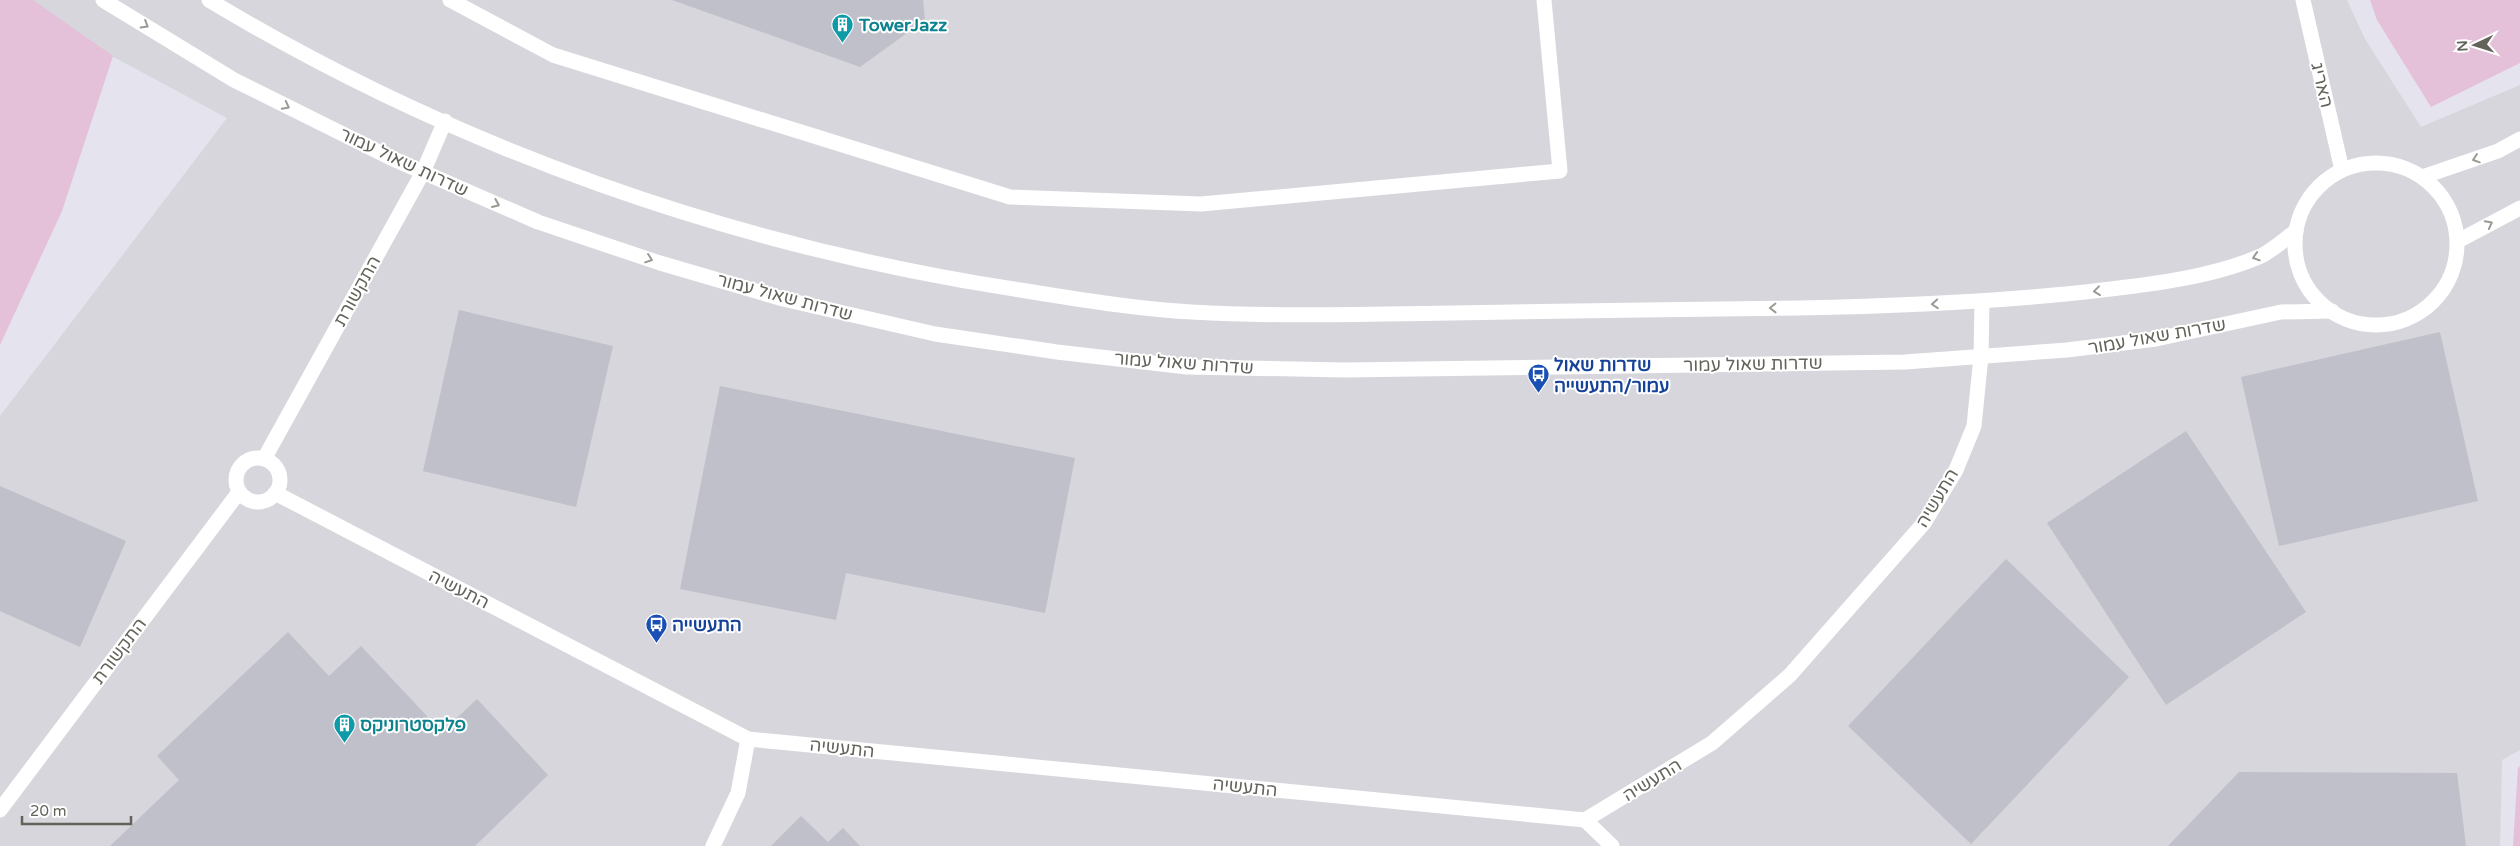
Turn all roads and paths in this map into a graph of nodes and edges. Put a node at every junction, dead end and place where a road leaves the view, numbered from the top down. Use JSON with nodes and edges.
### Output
{"nodes":[{"id":1,"x":103,"y":0,"type":"edge"},
{"id":2,"x":209,"y":0,"type":"edge"},
{"id":3,"x":450,"y":0,"type":"edge"},
{"id":4,"x":1544,"y":0,"type":"edge"},
{"id":5,"x":2303,"y":0,"type":"edge"},
{"id":6,"x":444,"y":121,"type":"junction"},
{"id":7,"x":2520,"y":139,"type":"edge"},
{"id":8,"x":2342,"y":170,"type":"junction"},
{"id":9,"x":423,"y":172,"type":"junction"},
{"id":10,"x":2422,"y":177,"type":"junction"},
{"id":11,"x":2520,"y":208,"type":"edge"},
{"id":12,"x":2296,"y":231,"type":"junction"},
{"id":13,"x":2458,"y":241,"type":"junction"},
{"id":14,"x":1982,"y":301,"type":"junction"},
{"id":15,"x":2332,"y":311,"type":"junction"},
{"id":16,"x":1981,"y":356,"type":"junction"},
{"id":17,"x":264,"y":458,"type":"junction"},
{"id":18,"x":239,"y":492,"type":"junction"},
{"id":19,"x":275,"y":493,"type":"junction"},
{"id":20,"x":748,"y":739,"type":"junction"},
{"id":21,"x":0,"y":810,"type":"edge"},
{"id":22,"x":1585,"y":820,"type":"junction"},
{"id":23,"x":713,"y":846,"type":"edge"},
{"id":24,"x":1612,"y":846,"type":"edge"}],
"edges":[{"from":1,"to":9,"type":"street","name":"שדרות שאול עמור","one_way":true},
{"from":2,"to":6,"type":"street"},
{"from":3,"to":4,"type":"street"},
{"from":5,"to":8,"type":"street","name":"האריג"},
{"from":6,"to":9,"type":"street","name":"התקשורת"},
{"from":14,"to":6,"type":"street","one_way":true},
{"from":7,"to":10,"type":"street","one_way":true},
{"from":8,"to":10,"type":"street"},
{"from":8,"to":12,"type":"street"},
{"from":9,"to":16,"type":"street","name":"שדרות שאול עמור","one_way":true},
{"from":9,"to":17,"type":"street","name":"התקשורת"},
{"from":10,"to":13,"type":"street"},
{"from":13,"to":11,"type":"street","one_way":true},
{"from":12,"to":14,"type":"street","one_way":true},
{"from":12,"to":15,"type":"street"},
{"from":13,"to":15,"type":"street"},
{"from":14,"to":16,"type":"street","name":"התעשיה"},
{"from":15,"to":16,"type":"street","name":"שדרות שאול עמור"},
{"from":16,"to":22,"type":"street","name":"התעשיה"},
{"from":17,"to":18,"type":"street"},
{"from":17,"to":19,"type":"street"},
{"from":18,"to":19,"type":"street"},
{"from":18,"to":21,"type":"street","name":"התקשורת"},
{"from":19,"to":20,"type":"street","name":"התעשיה"},
{"from":20,"to":22,"type":"street","name":"התעשיה"},
{"from":20,"to":23,"type":"street"},
{"from":22,"to":24,"type":"street"}]}
